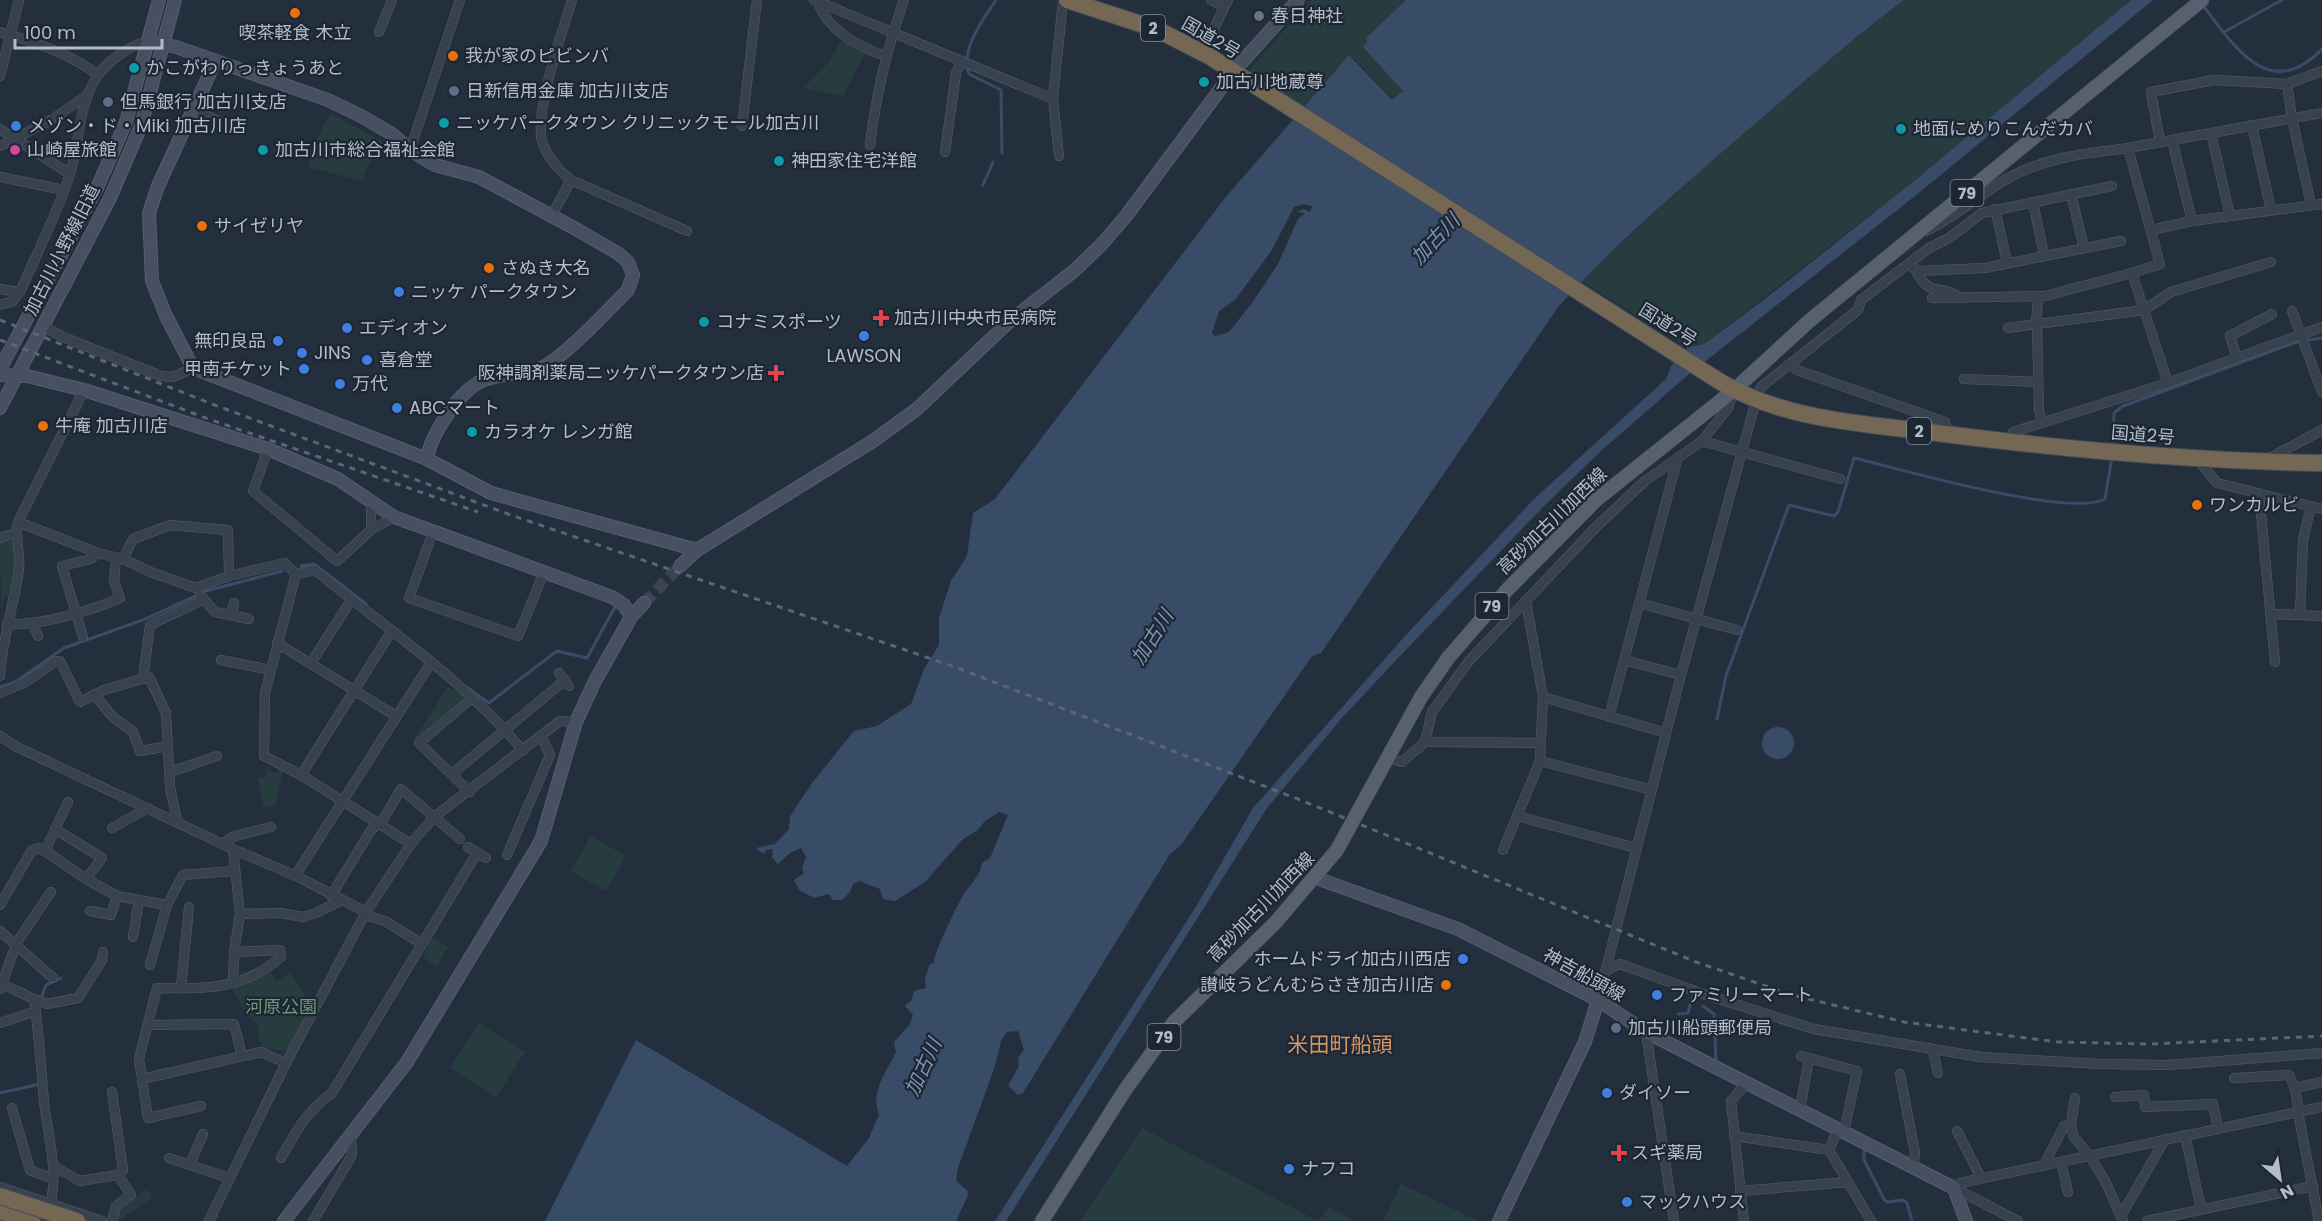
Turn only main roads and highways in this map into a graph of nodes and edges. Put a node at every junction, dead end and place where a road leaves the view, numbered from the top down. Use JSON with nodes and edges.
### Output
{"nodes":[{"id":1,"x":1065,"y":0,"type":"edge"},
{"id":2,"x":2202,"y":0,"type":"edge"},
{"id":3,"x":1734,"y":390,"type":"junction"},
{"id":4,"x":2322,"y":463,"type":"edge"},
{"id":5,"x":0,"y":1196,"type":"edge"},
{"id":6,"x":0,"y":1211,"type":"edge"},
{"id":7,"x":32,"y":1221,"type":"edge"},
{"id":8,"x":77,"y":1221,"type":"edge"},
{"id":9,"x":1042,"y":1221,"type":"edge"}],
"edges":[{"from":1,"to":3,"type":"highway","name":"国道2号","number":"2"},
{"from":2,"to":3,"type":"main road","name":"高砂加古川加西線","number":"79"},
{"from":3,"to":4,"type":"highway","name":"国道2号","number":"2"},
{"from":3,"to":9,"type":"main road","name":"高砂加古川加西線","number":"79"},
{"from":5,"to":8,"type":"highway","bridge":true},
{"from":6,"to":7,"type":"highway"}]}
